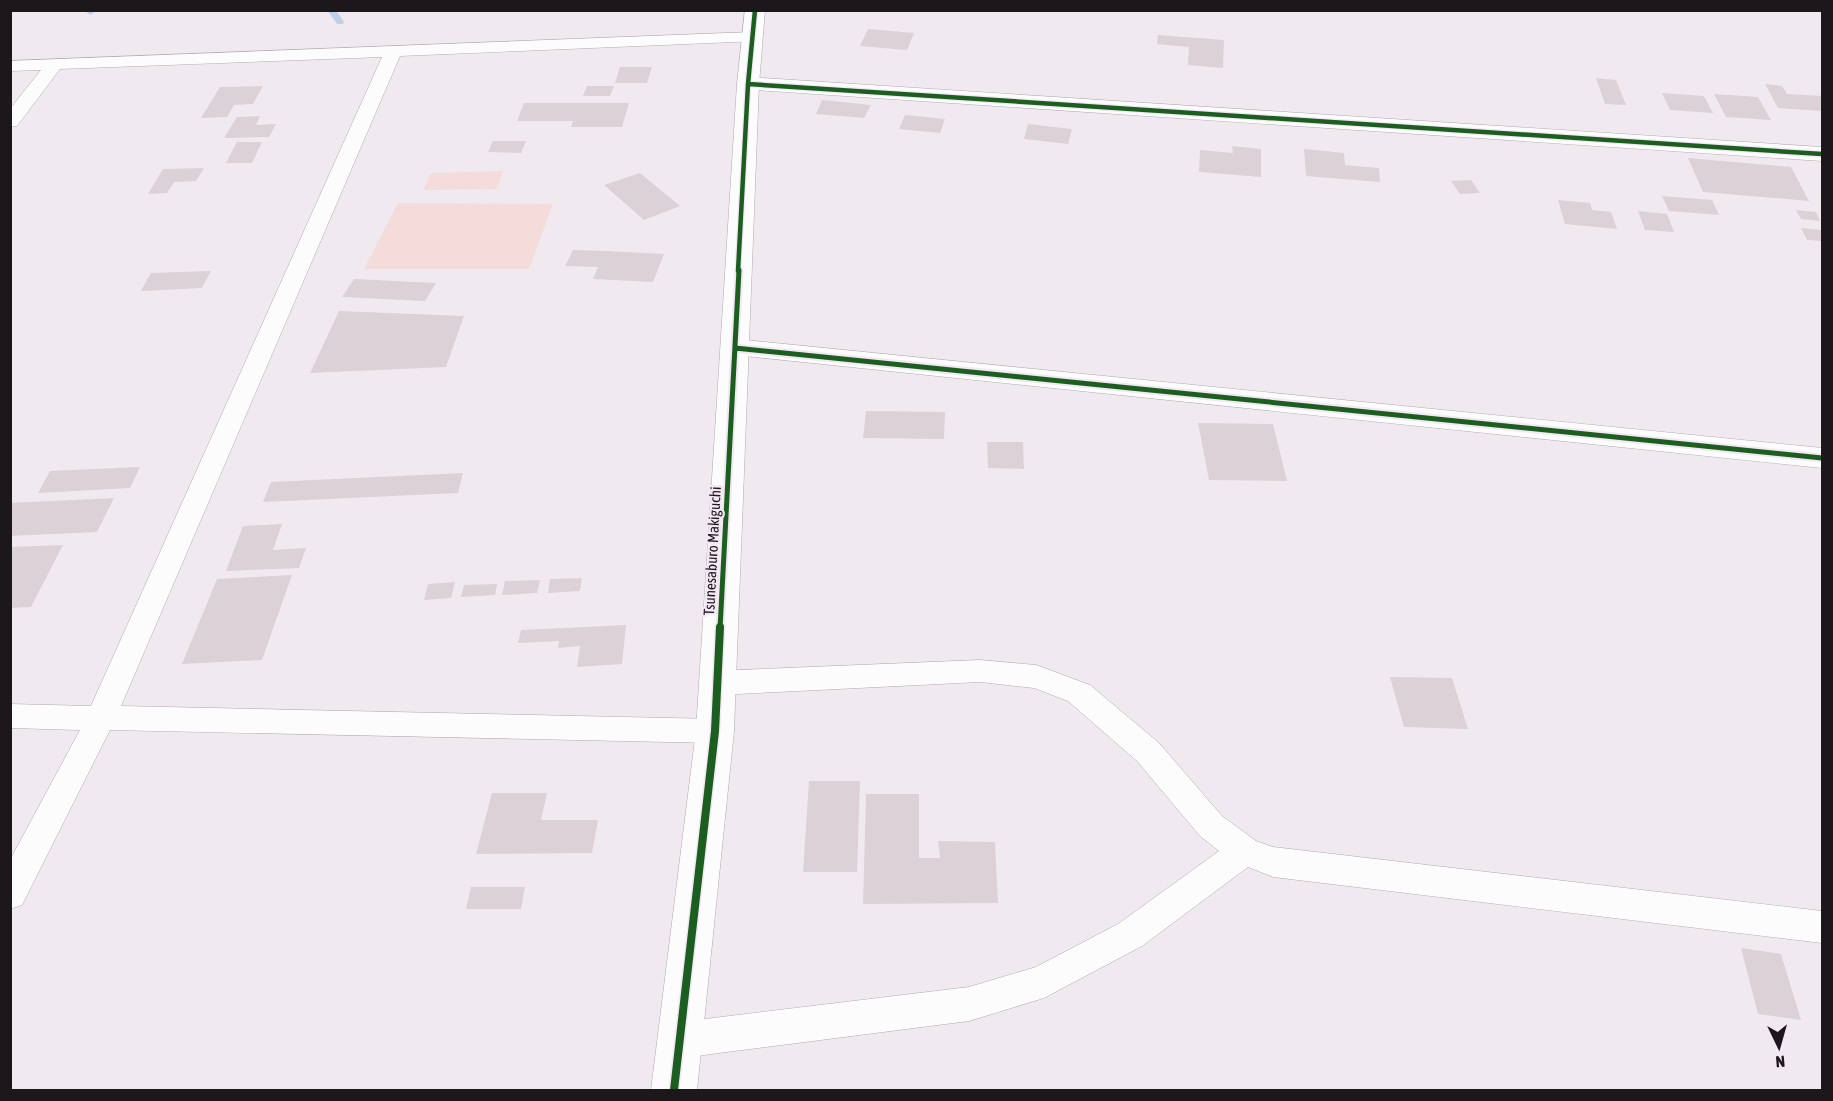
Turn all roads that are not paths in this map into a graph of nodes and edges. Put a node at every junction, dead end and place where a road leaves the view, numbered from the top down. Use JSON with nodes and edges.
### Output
{"nodes":[{"id":1,"x":754,"y":24,"type":"edge"},
{"id":2,"x":393,"y":51,"type":"junction"},
{"id":3,"x":55,"y":64,"type":"junction"},
{"id":4,"x":10,"y":66,"type":"edge"},
{"id":5,"x":748,"y":84,"type":"junction"},
{"id":6,"x":10,"y":122,"type":"edge"},
{"id":7,"x":1822,"y":154,"type":"edge"},
{"id":8,"x":735,"y":348,"type":"junction"},
{"id":9,"x":1822,"y":458,"type":"edge"},
{"id":10,"x":717,"y":683,"type":"junction"},
{"id":11,"x":10,"y":716,"type":"edge"},
{"id":12,"x":101,"y":718,"type":"junction"},
{"id":13,"x":715,"y":731,"type":"junction"},
{"id":14,"x":1244,"y":851,"type":"junction"},
{"id":15,"x":10,"y":894,"type":"edge"},
{"id":16,"x":1822,"y":927,"type":"edge"},
{"id":17,"x":680,"y":1040,"type":"junction"},
{"id":18,"x":674,"y":1090,"type":"edge"}],
"edges":[{"from":1,"to":2,"type":"lane"},
{"from":1,"to":5,"type":"street","name":"Tsunesaburo Makiguchi"},
{"from":2,"to":3,"type":"lane"},
{"from":2,"to":12,"type":"lane"},
{"from":3,"to":4,"type":"lane"},
{"from":3,"to":6,"type":"lane"},
{"from":5,"to":7,"type":"street"},
{"from":5,"to":8,"type":"street","name":"Tsunesaburo Makiguchi"},
{"from":8,"to":9,"type":"street"},
{"from":8,"to":10,"type":"street","name":"Tsunesaburo Makiguchi"},
{"from":10,"to":13,"type":"street","name":"Tsunesaburo Makiguchi"},
{"from":10,"to":14,"type":"lane"},
{"from":11,"to":12,"type":"lane"},
{"from":12,"to":13,"type":"lane"},
{"from":12,"to":15,"type":"lane"},
{"from":13,"to":17,"type":"street","name":"Tsunesaburo Makiguchi"},
{"from":14,"to":16,"type":"lane"},
{"from":14,"to":17,"type":"lane"},
{"from":17,"to":18,"type":"street","name":"Tsunesaburo Makiguchi"}]}
